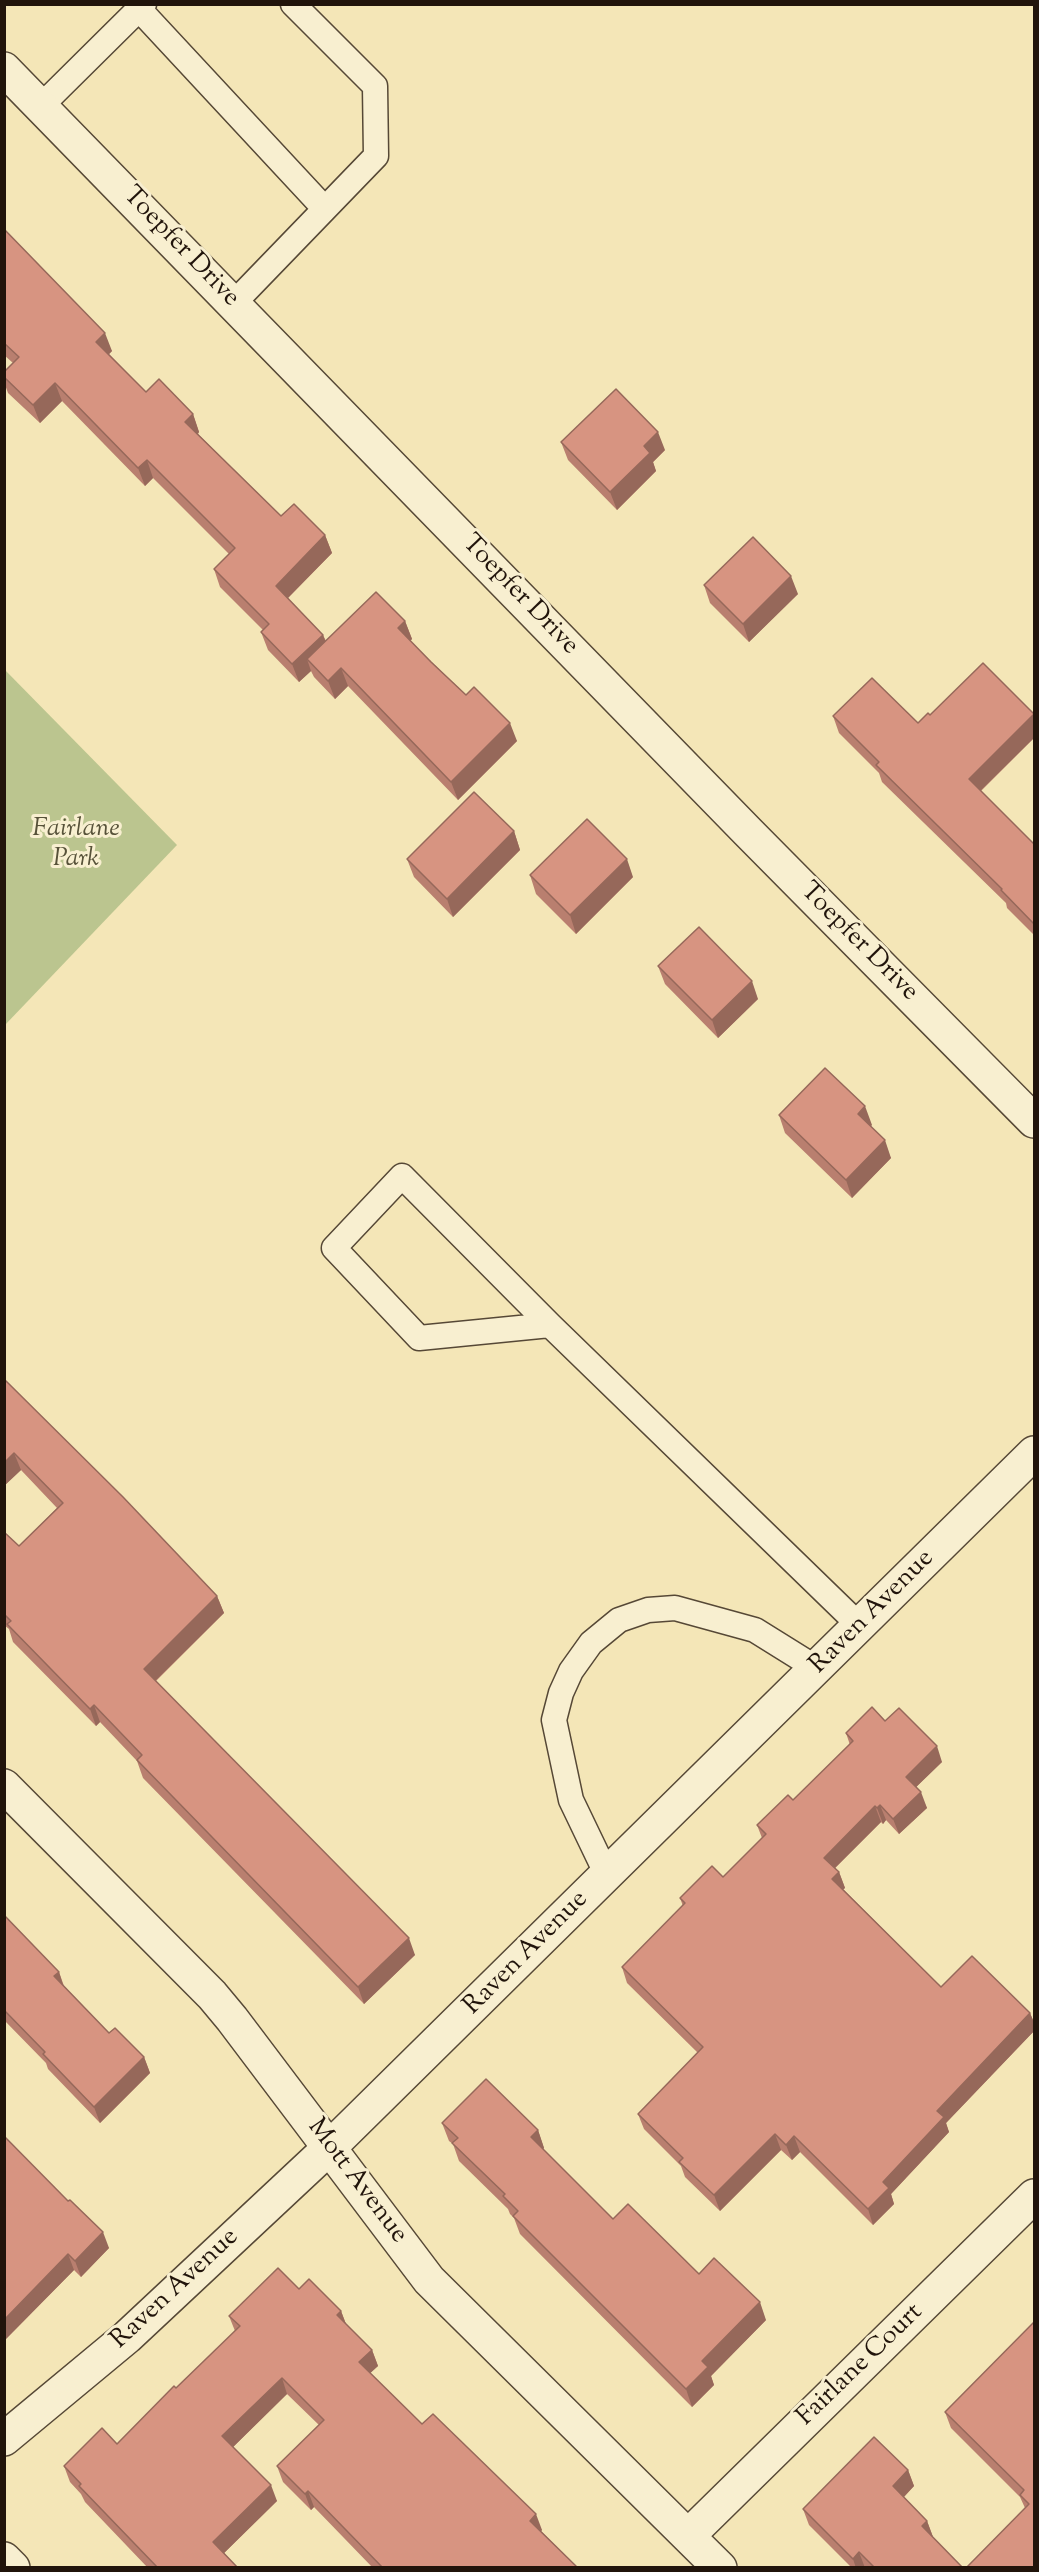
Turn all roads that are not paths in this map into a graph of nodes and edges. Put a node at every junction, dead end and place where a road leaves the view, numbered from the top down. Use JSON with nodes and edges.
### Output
{"nodes":[{"id":1,"x":293,"y":4,"type":"edge"},
{"id":2,"x":141,"y":7,"type":"edge"},
{"id":3,"x":4,"y":69,"type":"edge"},
{"id":4,"x":41,"y":106,"type":"junction"},
{"id":5,"x":324,"y":208,"type":"junction"},
{"id":6,"x":234,"y":303,"type":"junction"},
{"id":7,"x":1035,"y":1121,"type":"edge"},
{"id":8,"x":550,"y":1325,"type":"junction"},
{"id":9,"x":1035,"y":1453,"type":"edge"},
{"id":10,"x":860,"y":1626,"type":"junction"},
{"id":11,"x":816,"y":1668,"type":"junction"},
{"id":12,"x":4,"y":1786,"type":"edge"},
{"id":13,"x":607,"y":1875,"type":"junction"},
{"id":14,"x":328,"y":2149,"type":"junction"},
{"id":15,"x":1035,"y":2196,"type":"edge"},
{"id":16,"x":4,"y":2439,"type":"edge"},
{"id":17,"x":688,"y":2536,"type":"junction"},
{"id":18,"x":4,"y":2559,"type":"edge"},
{"id":19,"x":13,"y":2568,"type":"edge"},
{"id":20,"x":720,"y":2568,"type":"edge"}],
"edges":[{"from":1,"to":5,"type":"lane"},
{"from":2,"to":4,"type":"lane"},
{"from":2,"to":5,"type":"lane"},
{"from":3,"to":4,"type":"street","name":"Toepfer Drive"},
{"from":4,"to":6,"type":"street","name":"Toepfer Drive"},
{"from":5,"to":6,"type":"lane"},
{"from":6,"to":7,"type":"street","name":"Toepfer Drive"},
{"from":8,"to":8,"type":"lane"},
{"from":8,"to":10,"type":"lane"},
{"from":9,"to":10,"type":"street","name":"Raven Avenue"},
{"from":10,"to":11,"type":"street","name":"Raven Avenue"},
{"from":11,"to":13,"type":"street","name":"Raven Avenue"},
{"from":11,"to":13,"type":"lane"},
{"from":12,"to":14,"type":"street","name":"Mott Avenue"},
{"from":13,"to":14,"type":"street","name":"Raven Avenue"},
{"from":14,"to":16,"type":"street","name":"Raven Avenue"},
{"from":14,"to":17,"type":"street","name":"Mott Avenue"},
{"from":15,"to":17,"type":"street","name":"Fairlane Court"},
{"from":17,"to":20,"type":"street","name":"Mott Avenue"},
{"from":18,"to":19,"type":"street"}]}
